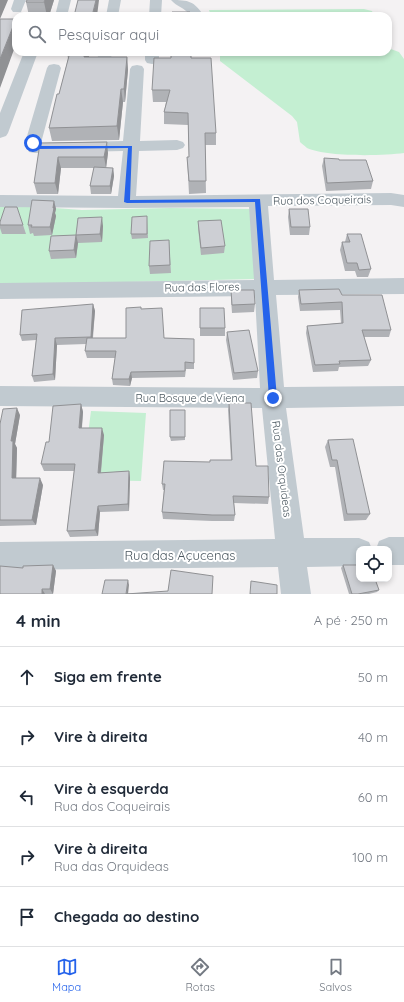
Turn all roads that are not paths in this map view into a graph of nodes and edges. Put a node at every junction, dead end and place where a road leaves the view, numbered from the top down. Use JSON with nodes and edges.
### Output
{"nodes":[{"id":1,"x":65,"y":0,"type":"edge"},
{"id":2,"x":115,"y":0,"type":"edge"},
{"id":3,"x":156,"y":0,"type":"edge"},
{"id":4,"x":177,"y":0,"type":"edge"},
{"id":5,"x":62,"y":12,"type":"edge"},
{"id":6,"x":113,"y":12,"type":"edge"},
{"id":7,"x":155,"y":12,"type":"edge"},
{"id":8,"x":195,"y":12,"type":"edge"},
{"id":9,"x":29,"y":56,"type":"edge"},
{"id":10,"x":52,"y":62,"type":"dead end"},
{"id":11,"x":137,"y":69,"type":"dead end"},
{"id":12,"x":0,"y":133,"type":"edge"},
{"id":13,"x":177,"y":145,"type":"dead end"},
{"id":14,"x":130,"y":147,"type":"junction"},
{"id":15,"x":0,"y":200,"type":"edge"},
{"id":16,"x":258,"y":200,"type":"junction"},
{"id":17,"x":404,"y":201,"type":"edge"},
{"id":18,"x":127,"y":202,"type":"junction"},
{"id":19,"x":265,"y":286,"type":"junction"},
{"id":20,"x":404,"y":286,"type":"edge"},
{"id":21,"x":0,"y":291,"type":"edge"},
{"id":22,"x":0,"y":396,"type":"edge"},
{"id":23,"x":404,"y":396,"type":"edge"},
{"id":24,"x":273,"y":398,"type":"junction"},
{"id":25,"x":392,"y":551,"type":"edge"},
{"id":26,"x":404,"y":551,"type":"edge"},
{"id":27,"x":356,"y":552,"type":"edge"},
{"id":28,"x":292,"y":554,"type":"junction"},
{"id":29,"x":0,"y":556,"type":"edge"},
{"id":30,"x":296,"y":594,"type":"edge"}],
"edges":[{"from":1,"to":5,"type":"street"},
{"from":2,"to":6,"type":"street"},
{"from":3,"to":7,"type":"street"},
{"from":4,"to":8,"type":"street"},
{"from":9,"to":12,"type":"street"},
{"from":10,"to":14,"type":"street"},
{"from":11,"to":14,"type":"street"},
{"from":13,"to":14,"type":"street"},
{"from":14,"to":18,"type":"street"},
{"from":15,"to":18,"type":"street","name":"Rua dos Coqueirais"},
{"from":16,"to":17,"type":"street","name":"Rua dos Coqueirais"},
{"from":16,"to":18,"type":"street","name":"Rua dos Coqueirais"},
{"from":16,"to":19,"type":"street","name":"Rua das Orquideas"},
{"from":19,"to":20,"type":"street","name":"Rua das Flores"},
{"from":19,"to":21,"type":"street","name":"Rua das Flores"},
{"from":19,"to":24,"type":"street","name":"Rua das Orquideas"},
{"from":22,"to":24,"type":"street","name":"Rua Bosque de Viena"},
{"from":23,"to":24,"type":"street","name":"Rua Bosque de Viena"},
{"from":24,"to":28,"type":"street","name":"Rua das Orquideas"},
{"from":25,"to":26,"type":"street"},
{"from":27,"to":28,"type":"street","name":"Rua das Açucenas"},
{"from":28,"to":29,"type":"street","name":"Rua das Açucenas"},
{"from":28,"to":30,"type":"street","name":"Rua das Orquideas"}]}
